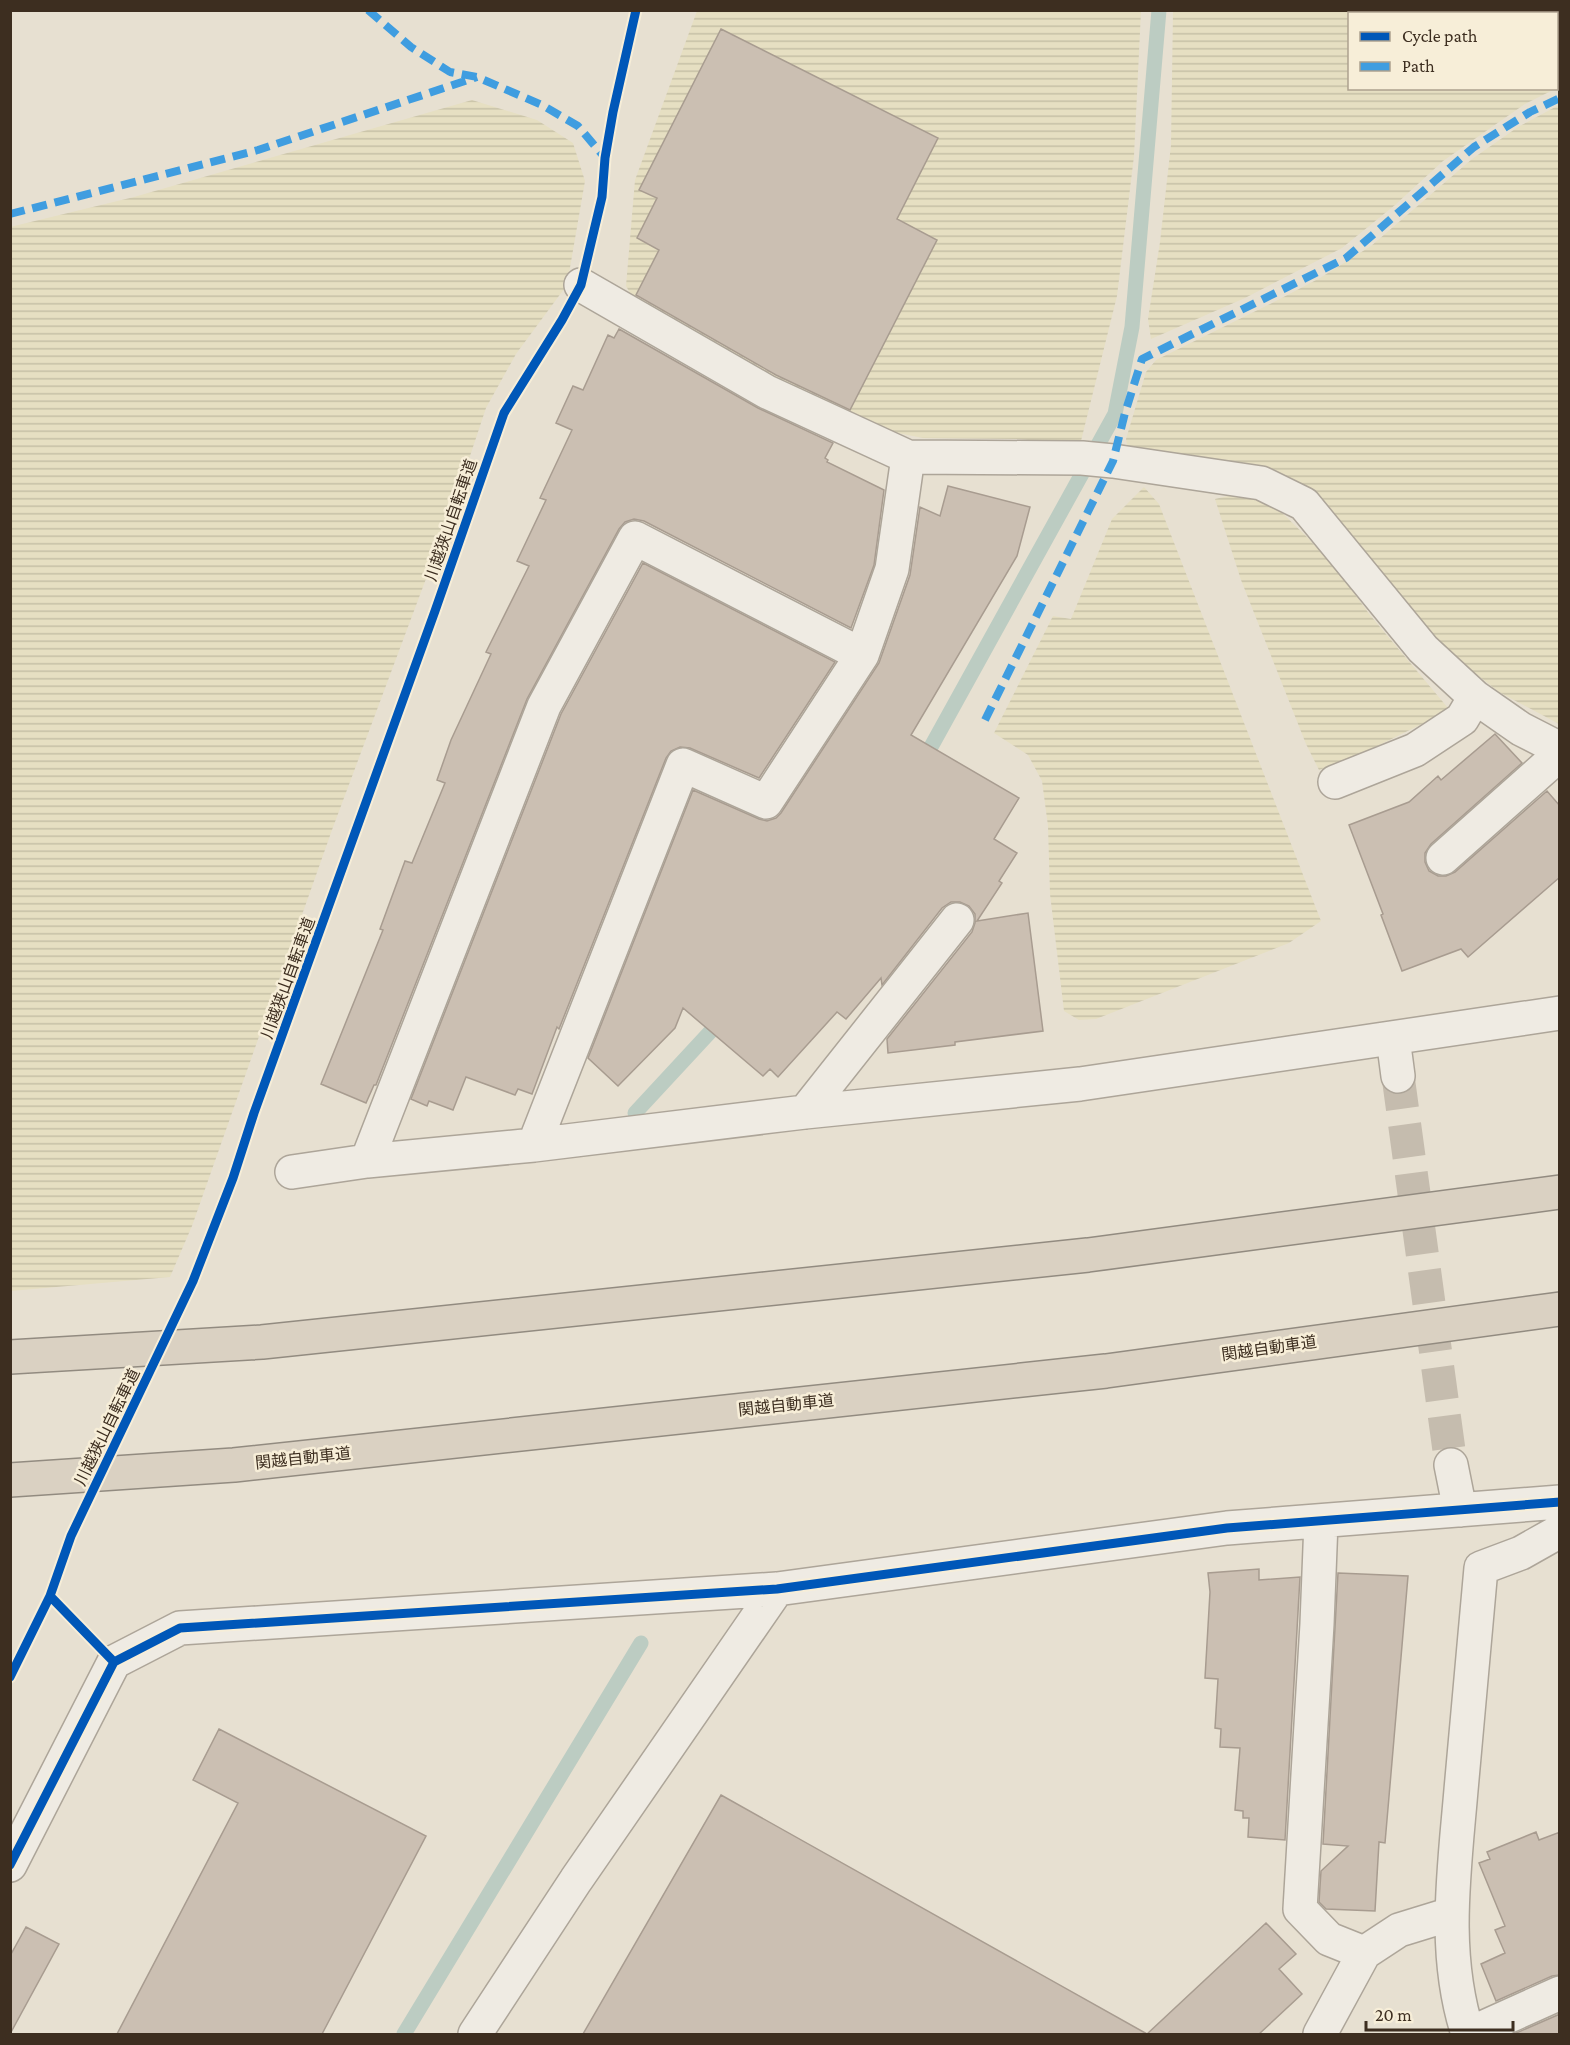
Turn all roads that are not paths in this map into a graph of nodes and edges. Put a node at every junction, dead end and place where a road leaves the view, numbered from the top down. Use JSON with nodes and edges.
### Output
{"nodes":[{"id":1,"x":581,"y":285,"type":"dead end"},
{"id":2,"x":908,"y":457,"type":"junction"},
{"id":3,"x":862,"y":656,"type":"junction"},
{"id":4,"x":1475,"y":697,"type":"junction"},
{"id":5,"x":1560,"y":749,"type":"edge"},
{"id":6,"x":1560,"y":754,"type":"edge"},
{"id":7,"x":1335,"y":782,"type":"dead end"},
{"id":8,"x":1443,"y":858,"type":"dead end"},
{"id":9,"x":957,"y":920,"type":"dead end"},
{"id":10,"x":1560,"y":1013,"type":"edge"},
{"id":11,"x":1393,"y":1038,"type":"junction"},
{"id":12,"x":1398,"y":1076,"type":"tunnel mouth"},
{"id":13,"x":806,"y":1112,"type":"junction"},
{"id":14,"x":534,"y":1145,"type":"junction"},
{"id":15,"x":367,"y":1161,"type":"junction"},
{"id":16,"x":292,"y":1172,"type":"dead end"},
{"id":17,"x":1560,"y":1192,"type":"edge"},
{"id":18,"x":1560,"y":1309,"type":"edge"},
{"id":19,"x":10,"y":1357,"type":"edge"},
{"id":20,"x":1451,"y":1465,"type":"tunnel mouth"},
{"id":21,"x":10,"y":1480,"type":"edge"},
{"id":22,"x":1560,"y":1502,"type":"edge"},
{"id":23,"x":1460,"y":1510,"type":"junction"},
{"id":24,"x":1321,"y":1522,"type":"junction"},
{"id":25,"x":1560,"y":1531,"type":"edge"},
{"id":26,"x":777,"y":1589,"type":"junction"},
{"id":27,"x":10,"y":1865,"type":"edge"},
{"id":28,"x":1451,"y":1914,"type":"junction"},
{"id":29,"x":1364,"y":1953,"type":"junction"},
{"id":30,"x":1560,"y":1993,"type":"edge"},
{"id":31,"x":475,"y":2034,"type":"edge"},
{"id":32,"x":1320,"y":2034,"type":"edge"},
{"id":33,"x":1468,"y":2034,"type":"edge"}],
"edges":[{"from":1,"to":2,"type":"street"},
{"from":2,"to":3,"type":"street"},
{"from":2,"to":4,"type":"street"},
{"from":3,"to":14,"type":"street"},
{"from":3,"to":15,"type":"street"},
{"from":4,"to":5,"type":"street"},
{"from":4,"to":7,"type":"street"},
{"from":6,"to":8,"type":"street"},
{"from":9,"to":13,"type":"street"},
{"from":10,"to":11,"type":"street"},
{"from":11,"to":12,"type":"street"},
{"from":11,"to":13,"type":"street"},
{"from":13,"to":14,"type":"street"},
{"from":14,"to":15,"type":"street"},
{"from":15,"to":16,"type":"street"},
{"from":17,"to":19,"type":"highway"},
{"from":18,"to":21,"type":"highway","name":"関越自動車道"},
{"from":20,"to":23,"type":"street"},
{"from":22,"to":23,"type":"street"},
{"from":23,"to":24,"type":"street"},
{"from":24,"to":26,"type":"street"},
{"from":24,"to":29,"type":"street"},
{"from":25,"to":28,"type":"street"},
{"from":26,"to":27,"type":"street"},
{"from":26,"to":31,"type":"street"},
{"from":28,"to":29,"type":"street"},
{"from":28,"to":33,"type":"street"},
{"from":29,"to":32,"type":"street"},
{"from":30,"to":33,"type":"street"}]}
